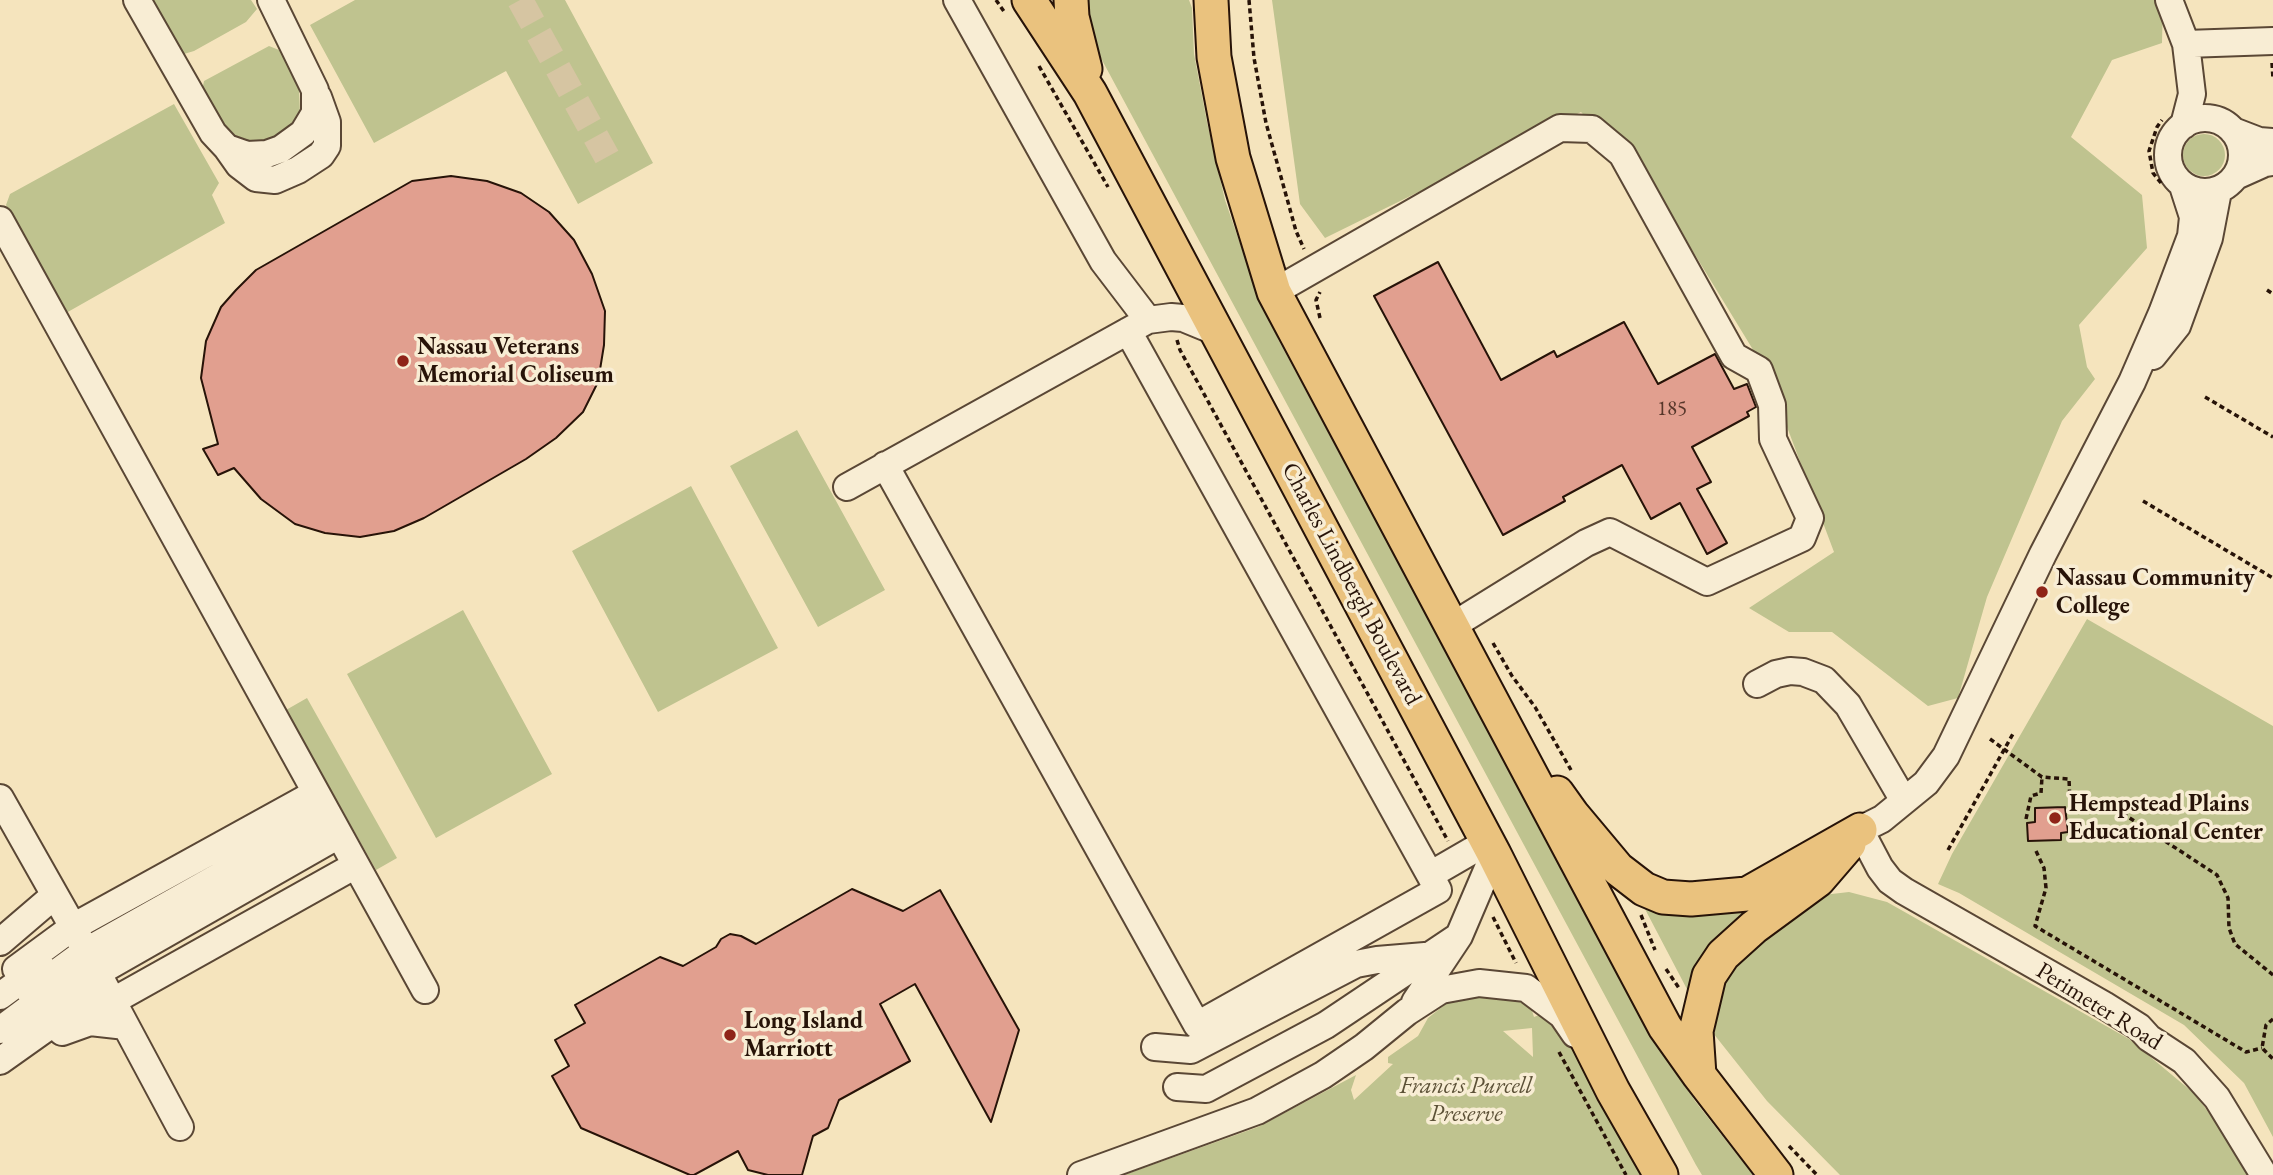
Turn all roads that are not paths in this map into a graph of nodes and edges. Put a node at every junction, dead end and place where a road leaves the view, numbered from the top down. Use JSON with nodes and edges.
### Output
{"nodes":[{"id":1,"x":137,"y":0,"type":"edge"},
{"id":2,"x":271,"y":0,"type":"edge"},
{"id":3,"x":957,"y":0,"type":"edge"},
{"id":4,"x":1071,"y":0,"type":"edge"},
{"id":5,"x":1211,"y":0,"type":"edge"},
{"id":6,"x":2169,"y":0,"type":"edge"},
{"id":7,"x":1006,"y":5,"type":"edge"},
{"id":8,"x":2186,"y":44,"type":"junction"},
{"id":9,"x":2273,"y":49,"type":"edge"},
{"id":10,"x":1090,"y":93,"type":"junction"},
{"id":11,"x":2174,"y":122,"type":"junction"},
{"id":12,"x":2233,"y":131,"type":"junction"},
{"id":13,"x":2273,"y":142,"type":"edge"},
{"id":14,"x":2273,"y":163,"type":"edge"},
{"id":15,"x":2227,"y":183,"type":"junction"},
{"id":16,"x":2174,"y":187,"type":"junction"},
{"id":17,"x":0,"y":220,"type":"edge"},
{"id":18,"x":1274,"y":292,"type":"junction"},
{"id":19,"x":1138,"y":326,"type":"junction"},
{"id":20,"x":1217,"y":332,"type":"junction"},
{"id":21,"x":2132,"y":382,"type":"junction"},
{"id":22,"x":885,"y":466,"type":"junction"},
{"id":23,"x":846,"y":487,"type":"dead end"},
{"id":24,"x":1464,"y":619,"type":"junction"},
{"id":25,"x":1757,"y":684,"type":"dead end"},
{"id":26,"x":1501,"y":719,"type":"junction"},
{"id":27,"x":0,"y":798,"type":"edge"},
{"id":28,"x":1904,"y":801,"type":"junction"},
{"id":29,"x":328,"y":814,"type":"junction"},
{"id":30,"x":1860,"y":831,"type":"junction"},
{"id":31,"x":1491,"y":848,"type":"junction"},
{"id":32,"x":356,"y":864,"type":"junction"},
{"id":33,"x":1430,"y":875,"type":"junction"},
{"id":34,"x":55,"y":895,"type":"junction"},
{"id":35,"x":1460,"y":936,"type":"junction"},
{"id":36,"x":0,"y":942,"type":"edge"},
{"id":37,"x":85,"y":950,"type":"junction"},
{"id":38,"x":1427,"y":956,"type":"junction"},
{"id":39,"x":0,"y":980,"type":"edge"},
{"id":40,"x":425,"y":990,"type":"dead end"},
{"id":41,"x":0,"y":996,"type":"edge"},
{"id":42,"x":113,"y":1001,"type":"junction"},
{"id":43,"x":1407,"y":1012,"type":"junction"},
{"id":44,"x":0,"y":1013,"type":"edge"},
{"id":45,"x":126,"y":1026,"type":"junction"},
{"id":46,"x":0,"y":1030,"type":"edge"},
{"id":47,"x":0,"y":1046,"type":"edge"},
{"id":48,"x":0,"y":1061,"type":"edge"},
{"id":49,"x":0,"y":1075,"type":"edge"},
{"id":50,"x":1699,"y":1075,"type":"junction"},
{"id":51,"x":1614,"y":1091,"type":"junction"},
{"id":52,"x":180,"y":1127,"type":"dead end"},
{"id":53,"x":1082,"y":1175,"type":"edge"},
{"id":54,"x":1661,"y":1175,"type":"edge"},
{"id":55,"x":1776,"y":1175,"type":"edge"},
{"id":56,"x":2264,"y":1175,"type":"edge"}],
"edges":[{"from":1,"to":2,"type":"street"},
{"from":3,"to":19,"type":"street"},
{"from":4,"to":10,"type":"main road"},
{"from":5,"to":18,"type":"main road"},
{"from":6,"to":8,"type":"street"},
{"from":7,"to":10,"type":"main road","name":"Charles Lindbergh Boulevard"},
{"from":8,"to":9,"type":"street"},
{"from":8,"to":11,"type":"street"},
{"from":10,"to":20,"type":"main road","name":"Charles Lindbergh Boulevard"},
{"from":11,"to":12,"type":"street"},
{"from":11,"to":16,"type":"street"},
{"from":12,"to":13,"type":"street"},
{"from":12,"to":15,"type":"street"},
{"from":14,"to":15,"type":"street"},
{"from":15,"to":16,"type":"street"},
{"from":15,"to":21,"type":"street"},
{"from":16,"to":21,"type":"street"},
{"from":17,"to":29,"type":"street"},
{"from":18,"to":24,"type":"main road"},
{"from":18,"to":24,"type":"street"},
{"from":19,"to":20,"type":"street"},
{"from":19,"to":22,"type":"street"},
{"from":19,"to":33,"type":"street"},
{"from":20,"to":31,"type":"main road","name":"Charles Lindbergh Boulevard"},
{"from":21,"to":28,"type":"street"},
{"from":22,"to":23,"type":"street"},
{"from":22,"to":33,"type":"street"},
{"from":24,"to":26,"type":"main road"},
{"from":25,"to":28,"type":"street"},
{"from":26,"to":30,"type":"main road"},
{"from":26,"to":50,"type":"main road"},
{"from":27,"to":34,"type":"street"},
{"from":28,"to":30,"type":"street"},
{"from":29,"to":32,"type":"street"},
{"from":29,"to":37,"type":"street"},
{"from":29,"to":37,"type":"street"},
{"from":30,"to":50,"type":"main road"},
{"from":30,"to":56,"type":"street","name":"Perimeter Road"},
{"from":31,"to":33,"type":"street"},
{"from":31,"to":35,"type":"street"},
{"from":31,"to":51,"type":"main road","name":"Charles Lindbergh Boulevard"},
{"from":32,"to":40,"type":"street"},
{"from":32,"to":42,"type":"street"},
{"from":34,"to":36,"type":"street"},
{"from":34,"to":37,"type":"street"},
{"from":35,"to":38,"type":"street"},
{"from":35,"to":43,"type":"street"},
{"from":37,"to":39,"type":"street"},
{"from":37,"to":41,"type":"street"},
{"from":37,"to":42,"type":"street"},
{"from":37,"to":44,"type":"street"},
{"from":37,"to":46,"type":"street"},
{"from":37,"to":47,"type":"street"},
{"from":38,"to":38,"type":"street"},
{"from":42,"to":45,"type":"street"},
{"from":42,"to":48,"type":"street"},
{"from":43,"to":51,"type":"street"},
{"from":43,"to":53,"type":"street"},
{"from":45,"to":49,"type":"street"},
{"from":45,"to":52,"type":"street"},
{"from":50,"to":55,"type":"main road"},
{"from":51,"to":54,"type":"main road","name":"Charles Lindbergh Boulevard"}]}
